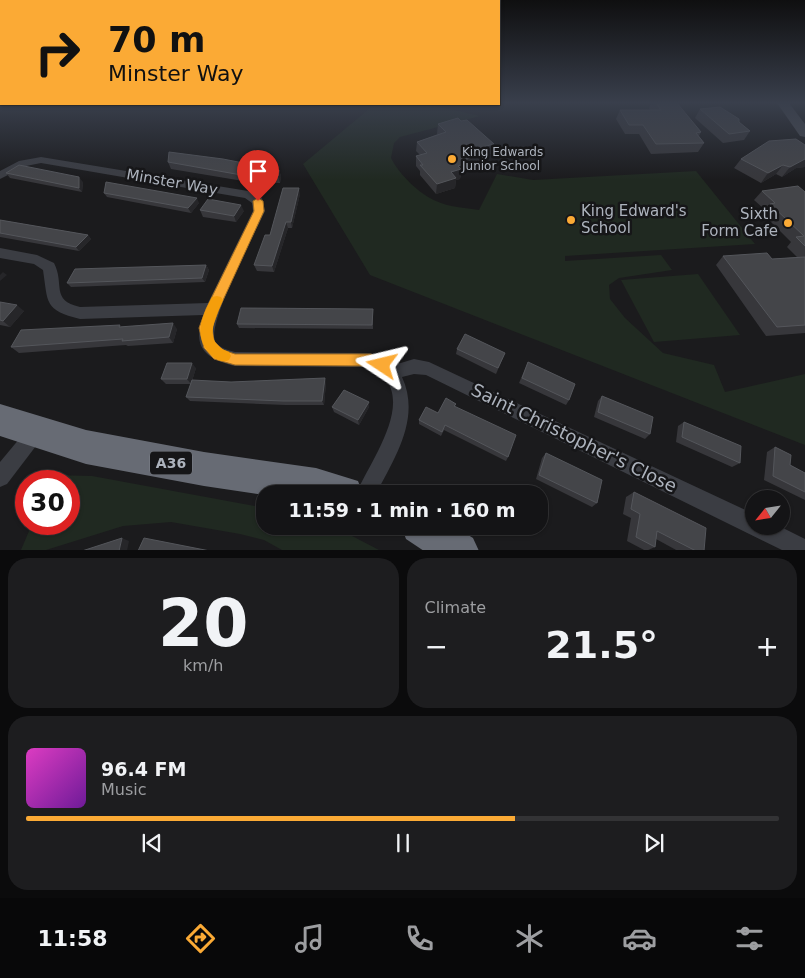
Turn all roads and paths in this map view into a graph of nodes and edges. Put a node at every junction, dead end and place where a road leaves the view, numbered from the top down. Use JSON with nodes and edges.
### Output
{"nodes":[{"id":1,"x":0,"y":176,"type":"edge"},
{"id":2,"x":0,"y":253,"type":"edge"},
{"id":3,"x":212,"y":309,"type":"junction"},
{"id":4,"x":391,"y":373,"type":"junction"},
{"id":5,"x":0,"y":420,"type":"edge"},
{"id":6,"x":36,"y":432,"type":"junction"},
{"id":7,"x":0,"y":477,"type":"edge"},
{"id":8,"x":316,"y":485,"type":"edge"},
{"id":9,"x":370,"y":485,"type":"edge"},
{"id":10,"x":745,"y":521,"type":"edge"},
{"id":11,"x":774,"y":535,"type":"edge"},
{"id":12,"x":805,"y":550,"type":"edge"}],
"edges":[{"from":1,"to":3,"type":"street","name":"Minster Way"},
{"from":2,"to":3,"type":"street"},
{"from":3,"to":4,"type":"street","name":"Minster Way"},
{"from":4,"to":9,"type":"street"},
{"from":4,"to":10,"type":"street","name":"Saint Christopher's Close"},
{"from":5,"to":6,"type":"highway","number":"A36"},
{"from":6,"to":7,"type":"street"},
{"from":6,"to":8,"type":"highway","number":"A36"},
{"from":11,"to":12,"type":"street","name":"Saint Christopher's Close"}]}
